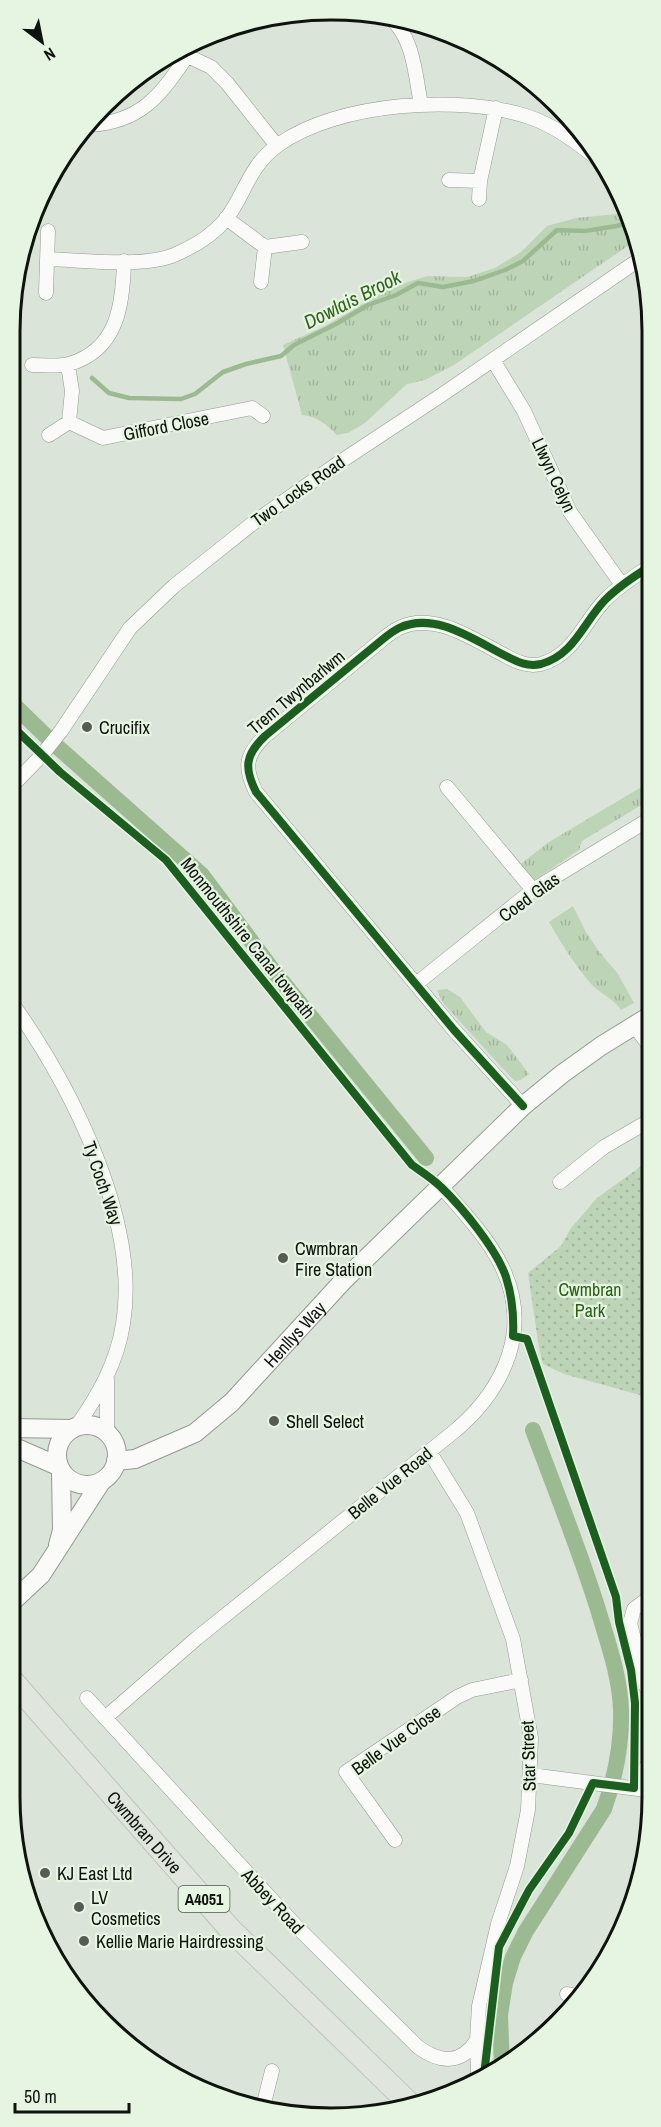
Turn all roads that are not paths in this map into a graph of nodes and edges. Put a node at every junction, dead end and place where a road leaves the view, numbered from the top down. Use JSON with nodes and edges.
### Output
{"nodes":[{"id":1,"x":399,"y":27,"type":"edge"},
{"id":2,"x":186,"y":55,"type":"edge"},
{"id":3,"x":181,"y":58,"type":"edge"},
{"id":4,"x":421,"y":105,"type":"junction"},
{"id":5,"x":496,"y":108,"type":"junction"},
{"id":6,"x":98,"y":124,"type":"edge"},
{"id":7,"x":577,"y":140,"type":"edge"},
{"id":8,"x":278,"y":146,"type":"junction"},
{"id":9,"x":449,"y":180,"type":"dead end"},
{"id":10,"x":480,"y":181,"type":"junction"},
{"id":11,"x":479,"y":199,"type":"dead end"},
{"id":12,"x":226,"y":218,"type":"junction"},
{"id":13,"x":48,"y":231,"type":"dead end"},
{"id":14,"x":302,"y":242,"type":"dead end"},
{"id":15,"x":265,"y":247,"type":"junction"},
{"id":16,"x":47,"y":259,"type":"junction"},
{"id":17,"x":124,"y":261,"type":"junction"},
{"id":18,"x":634,"y":263,"type":"edge"},
{"id":19,"x":261,"y":282,"type":"dead end"},
{"id":20,"x":46,"y":293,"type":"dead end"},
{"id":21,"x":493,"y":360,"type":"junction"},
{"id":22,"x":68,"y":364,"type":"junction"},
{"id":23,"x":32,"y":365,"type":"dead end"},
{"id":24,"x":263,"y":416,"type":"dead end"},
{"id":25,"x":69,"y":422,"type":"junction"},
{"id":26,"x":49,"y":435,"type":"dead end"},
{"id":27,"x":642,"y":572,"type":"edge"},
{"id":28,"x":622,"y":585,"type":"junction"},
{"id":29,"x":20,"y":778,"type":"edge"},
{"id":30,"x":447,"y":787,"type":"dead end"},
{"id":31,"x":642,"y":824,"type":"edge"},
{"id":32,"x":533,"y":890,"type":"junction"},
{"id":33,"x":416,"y":984,"type":"junction"},
{"id":34,"x":20,"y":1015,"type":"edge"},
{"id":35,"x":641,"y":1021,"type":"edge"},
{"id":36,"x":523,"y":1106,"type":"junction"},
{"id":37,"x":642,"y":1125,"type":"edge"},
{"id":38,"x":560,"y":1182,"type":"dead end"},
{"id":39,"x":441,"y":1186,"type":"junction"},
{"id":40,"x":107,"y":1379,"type":"junction"},
{"id":41,"x":20,"y":1428,"type":"edge"},
{"id":42,"x":74,"y":1428,"type":"junction"},
{"id":43,"x":107,"y":1432,"type":"junction"},
{"id":44,"x":20,"y":1449,"type":"edge"},
{"id":45,"x":429,"y":1451,"type":"junction"},
{"id":46,"x":116,"y":1461,"type":"junction"},
{"id":47,"x":60,"y":1469,"type":"junction"},
{"id":48,"x":101,"y":1482,"type":"junction"},
{"id":49,"x":56,"y":1552,"type":"junction"},
{"id":50,"x":20,"y":1595,"type":"edge"},
{"id":51,"x":642,"y":1603,"type":"edge"},
{"id":52,"x":642,"y":1671,"type":"edge"},
{"id":53,"x":521,"y":1680,"type":"junction"},
{"id":54,"x":20,"y":1690,"type":"edge"},
{"id":55,"x":87,"y":1698,"type":"dead end"},
{"id":56,"x":105,"y":1718,"type":"junction"},
{"id":57,"x":531,"y":1775,"type":"junction"},
{"id":58,"x":642,"y":1789,"type":"edge"},
{"id":59,"x":395,"y":1840,"type":"dead end"},
{"id":60,"x":477,"y":2040,"type":"junction"},
{"id":61,"x":478,"y":2070,"type":"edge"},
{"id":62,"x":272,"y":2071,"type":"dead end"},
{"id":63,"x":404,"y":2099,"type":"edge"},
{"id":64,"x":265,"y":2101,"type":"edge"}],
"edges":[{"from":1,"to":4,"type":"street"},
{"from":2,"to":8,"type":"street"},
{"from":3,"to":6,"type":"street"},
{"from":4,"to":5,"type":"street"},
{"from":4,"to":8,"type":"street"},
{"from":5,"to":7,"type":"street"},
{"from":5,"to":10,"type":"street"},
{"from":8,"to":12,"type":"street"},
{"from":9,"to":10,"type":"street"},
{"from":10,"to":11,"type":"street"},
{"from":12,"to":15,"type":"street"},
{"from":12,"to":17,"type":"street"},
{"from":13,"to":16,"type":"street"},
{"from":14,"to":15,"type":"street"},
{"from":15,"to":19,"type":"street"},
{"from":16,"to":17,"type":"street"},
{"from":16,"to":20,"type":"street"},
{"from":17,"to":22,"type":"street"},
{"from":18,"to":21,"type":"street","name":"Two Locks Road"},
{"from":21,"to":28,"type":"street","name":"Llwyn Celyn"},
{"from":21,"to":29,"type":"street","name":"Two Locks Road"},
{"from":22,"to":23,"type":"street"},
{"from":22,"to":25,"type":"street"},
{"from":24,"to":25,"type":"street","name":"Gifford Close"},
{"from":25,"to":26,"type":"street"},
{"from":27,"to":28,"type":"street","name":"Trem Twynbarlwm"},
{"from":28,"to":33,"type":"street","name":"Trem Twynbarlwm"},
{"from":30,"to":32,"type":"street"},
{"from":31,"to":32,"type":"street","name":"Coed Glas"},
{"from":32,"to":33,"type":"street","name":"Coed Glas"},
{"from":33,"to":36,"type":"street","name":"Trem Twynbarlwm"},
{"from":34,"to":40,"type":"street","name":"Ty Coch Way"},
{"from":35,"to":36,"type":"street","name":"Henllys Way"},
{"from":36,"to":39,"type":"street","name":"Henllys Way"},
{"from":37,"to":38,"type":"street"},
{"from":39,"to":45,"type":"street","name":"Belle Vue Road"},
{"from":39,"to":46,"type":"street","name":"Henllys Way"},
{"from":40,"to":42,"type":"street","name":"Ty Coch Way"},
{"from":40,"to":43,"type":"street","name":"Ty Coch Way"},
{"from":41,"to":42,"type":"street"},
{"from":42,"to":43,"type":"street"},
{"from":42,"to":47,"type":"street"},
{"from":43,"to":46,"type":"street"},
{"from":44,"to":47,"type":"street"},
{"from":45,"to":53,"type":"street","name":"Star Street"},
{"from":45,"to":56,"type":"street","name":"Belle Vue Road"},
{"from":46,"to":48,"type":"street"},
{"from":47,"to":48,"type":"street"},
{"from":47,"to":49,"type":"street"},
{"from":48,"to":49,"type":"street"},
{"from":49,"to":50,"type":"street"},
{"from":51,"to":52,"type":"street"},
{"from":53,"to":57,"type":"street","name":"Star Street"},
{"from":53,"to":59,"type":"street","name":"Belle Vue Close"},
{"from":54,"to":63,"type":"main road","name":"Cwmbran Drive","number":"A4051"},
{"from":55,"to":56,"type":"street","name":"Abbey Road"},
{"from":56,"to":60,"type":"street","name":"Abbey Road"},
{"from":57,"to":58,"type":"street"},
{"from":57,"to":60,"type":"street","name":"Star Street"},
{"from":60,"to":61,"type":"street","name":"Star Street"},
{"from":62,"to":64,"type":"street"}]}
